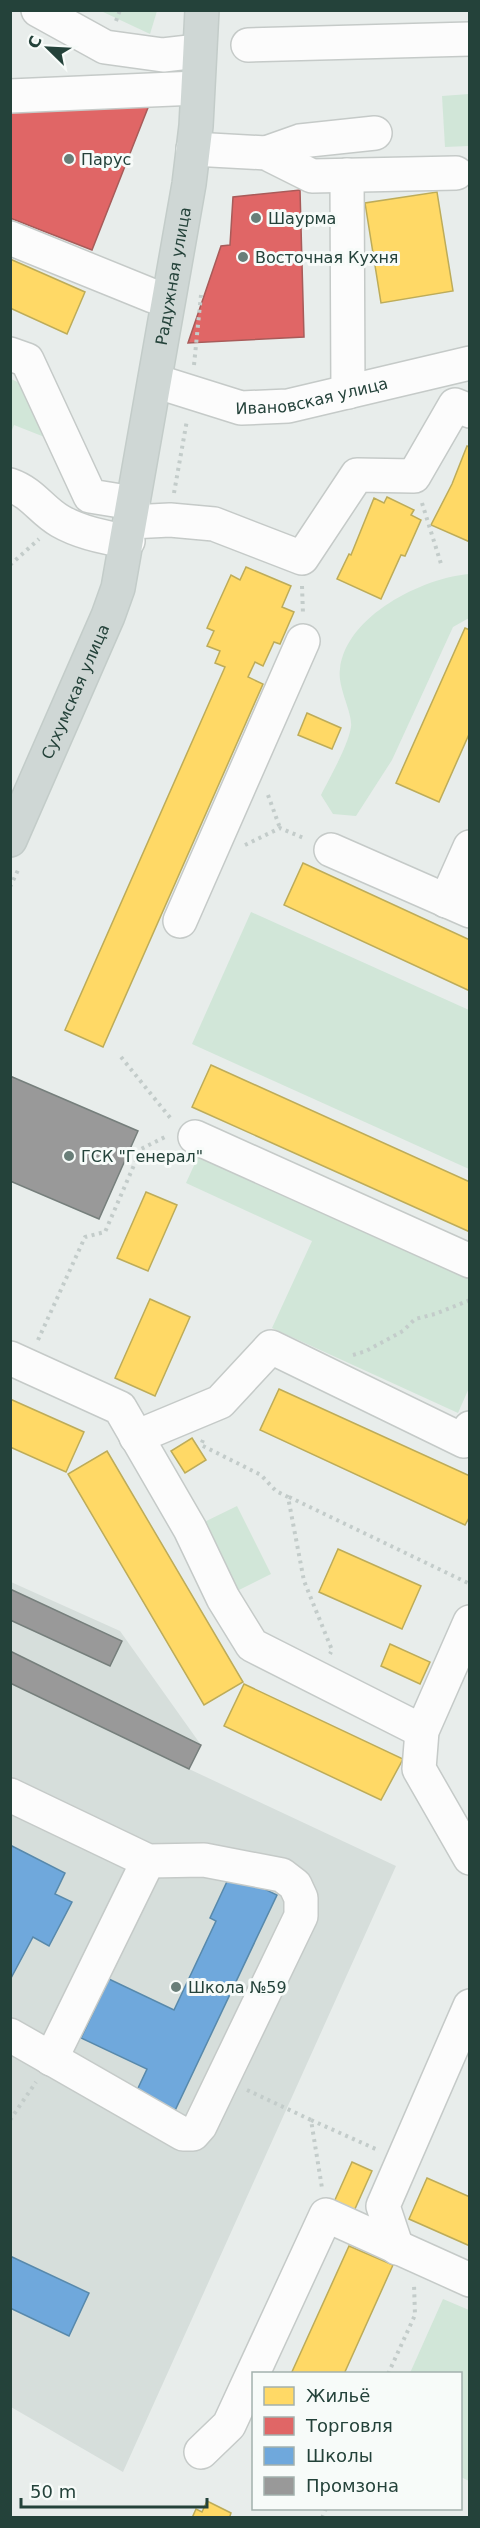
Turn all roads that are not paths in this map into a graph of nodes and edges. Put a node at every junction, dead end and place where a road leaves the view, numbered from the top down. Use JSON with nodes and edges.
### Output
{"nodes":[{"id":1,"x":38,"y":10,"type":"edge"},
{"id":2,"x":202,"y":10,"type":"edge"},
{"id":3,"x":470,"y":39,"type":"edge"},
{"id":4,"x":248,"y":45,"type":"dead end"},
{"id":5,"x":198,"y":51,"type":"junction"},
{"id":6,"x":197,"y":88,"type":"junction"},
{"id":7,"x":10,"y":96,"type":"edge"},
{"id":8,"x":375,"y":133,"type":"dead end"},
{"id":9,"x":193,"y":149,"type":"junction"},
{"id":10,"x":266,"y":153,"type":"junction"},
{"id":11,"x":456,"y":173,"type":"dead end"},
{"id":12,"x":347,"y":175,"type":"junction"},
{"id":13,"x":10,"y":238,"type":"edge"},
{"id":14,"x":153,"y":296,"type":"dead end"},
{"id":15,"x":10,"y":354,"type":"edge"},
{"id":16,"x":470,"y":363,"type":"edge"},
{"id":17,"x":155,"y":381,"type":"junction"},
{"id":18,"x":348,"y":392,"type":"junction"},
{"id":19,"x":470,"y":411,"type":"edge"},
{"id":20,"x":10,"y":485,"type":"edge"},
{"id":21,"x":130,"y":522,"type":"junction"},
{"id":22,"x":303,"y":641,"type":"road end"},
{"id":23,"x":10,"y":840,"type":"edge"},
{"id":24,"x":470,"y":848,"type":"edge"},
{"id":25,"x":331,"y":850,"type":"road end"},
{"id":26,"x":458,"y":906,"type":"edge"},
{"id":27,"x":180,"y":921,"type":"dead end"},
{"id":28,"x":188,"y":1133,"type":"road end"},
{"id":29,"x":470,"y":1261,"type":"edge"},
{"id":30,"x":19,"y":1362,"type":"edge"},
{"id":31,"x":470,"y":1428,"type":"edge"},
{"id":32,"x":136,"y":1437,"type":"junction"},
{"id":33,"x":470,"y":1622,"type":"edge"},
{"id":34,"x":422,"y":1731,"type":"junction"},
{"id":35,"x":10,"y":1795,"type":"edge"},
{"id":36,"x":470,"y":1858,"type":"edge"},
{"id":37,"x":148,"y":1861,"type":"junction"},
{"id":38,"x":470,"y":2006,"type":"edge"},
{"id":39,"x":10,"y":2035,"type":"edge"},
{"id":40,"x":51,"y":2059,"type":"junction"},
{"id":41,"x":405,"y":2252,"type":"junction"},
{"id":42,"x":470,"y":2280,"type":"edge"},
{"id":43,"x":254,"y":2372,"type":"edge"},
{"id":44,"x":252,"y":2376,"type":"edge"},
{"id":45,"x":201,"y":2452,"type":"dead end"}],
"edges":[{"from":1,"to":5,"type":"street"},
{"from":2,"to":5,"type":"main road","name":"Радужная улица"},
{"from":3,"to":4,"type":"street"},
{"from":5,"to":6,"type":"main road","name":"Радужная улица"},
{"from":6,"to":7,"type":"street"},
{"from":6,"to":9,"type":"main road","name":"Радужная улица"},
{"from":8,"to":10,"type":"street"},
{"from":9,"to":10,"type":"street"},
{"from":9,"to":17,"type":"main road","name":"Радужная улица"},
{"from":10,"to":12,"type":"street"},
{"from":11,"to":12,"type":"street"},
{"from":12,"to":18,"type":"street"},
{"from":13,"to":14,"type":"street"},
{"from":15,"to":21,"type":"street"},
{"from":16,"to":18,"type":"street","name":"Ивановская улица"},
{"from":17,"to":18,"type":"street","name":"Ивановская улица"},
{"from":17,"to":21,"type":"main road","name":"Радужная улица"},
{"from":19,"to":21,"type":"street"},
{"from":20,"to":21,"type":"street"},
{"from":21,"to":23,"type":"main road","name":"Сухумская улица"},
{"from":22,"to":27,"type":"street"},
{"from":24,"to":26,"type":"street"},
{"from":25,"to":26,"type":"street"},
{"from":28,"to":29,"type":"street"},
{"from":30,"to":32,"type":"street"},
{"from":31,"to":32,"type":"street"},
{"from":32,"to":34,"type":"street"},
{"from":33,"to":34,"type":"street"},
{"from":34,"to":36,"type":"street"},
{"from":35,"to":37,"type":"street"},
{"from":37,"to":40,"type":"street"},
{"from":37,"to":40,"type":"street"},
{"from":38,"to":41,"type":"street"},
{"from":39,"to":40,"type":"street"},
{"from":41,"to":42,"type":"street"},
{"from":41,"to":43,"type":"street"},
{"from":44,"to":45,"type":"street"}]}
